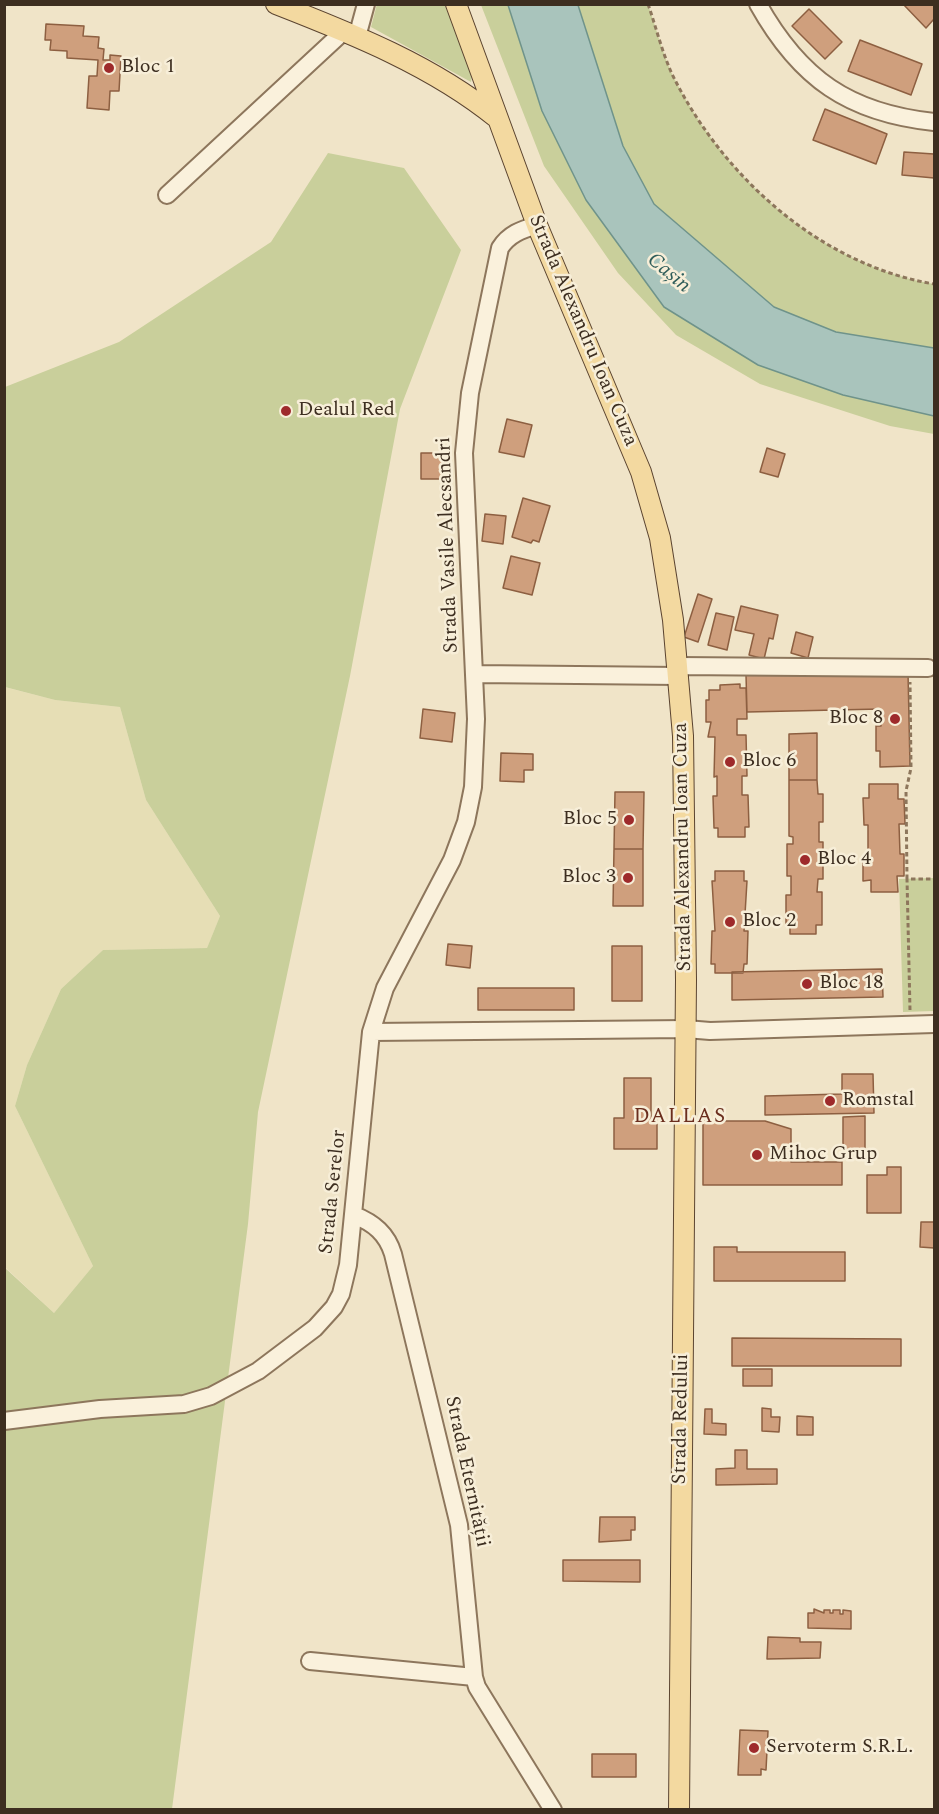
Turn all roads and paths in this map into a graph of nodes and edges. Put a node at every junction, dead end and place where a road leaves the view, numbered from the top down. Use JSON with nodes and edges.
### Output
{"nodes":[{"id":1,"x":276,"y":4,"type":"edge"},
{"id":2,"x":366,"y":4,"type":"edge"},
{"id":3,"x":456,"y":4,"type":"edge"},
{"id":4,"x":648,"y":4,"type":"edge"},
{"id":5,"x":758,"y":4,"type":"edge"},
{"id":6,"x":350,"y":34,"type":"junction"},
{"id":7,"x":499,"y":120,"type":"junction"},
{"id":8,"x":934,"y":122,"type":"edge"},
{"id":9,"x":167,"y":195,"type":"dead end"},
{"id":10,"x":537,"y":225,"type":"junction"},
{"id":11,"x":934,"y":284,"type":"edge"},
{"id":12,"x":910,"y":668,"type":"junction"},
{"id":13,"x":928,"y":668,"type":"dead end"},
{"id":14,"x":678,"y":671,"type":"junction"},
{"id":15,"x":475,"y":674,"type":"junction"},
{"id":16,"x":907,"y":879,"type":"junction"},
{"id":17,"x":934,"y":879,"type":"edge"},
{"id":18,"x":910,"y":1012,"type":"dead end"},
{"id":19,"x":934,"y":1024,"type":"edge"},
{"id":20,"x":686,"y":1029,"type":"junction"},
{"id":21,"x":371,"y":1032,"type":"junction"},
{"id":22,"x":354,"y":1215,"type":"junction"},
{"id":23,"x":4,"y":1421,"type":"edge"},
{"id":24,"x":310,"y":1661,"type":"dead end"},
{"id":25,"x":474,"y":1677,"type":"junction"},
{"id":26,"x":553,"y":1809,"type":"edge"},
{"id":27,"x":679,"y":1809,"type":"edge"}],
"edges":[{"from":1,"to":6,"type":"main road"},
{"from":2,"to":6,"type":"street"},
{"from":3,"to":7,"type":"main road","name":"Strada Alexandru Ioan Cuza"},
{"from":4,"to":11,"type":"path"},
{"from":5,"to":8,"type":"street"},
{"from":6,"to":7,"type":"main road"},
{"from":6,"to":9,"type":"street"},
{"from":7,"to":10,"type":"main road","name":"Strada Alexandru Ioan Cuza"},
{"from":10,"to":14,"type":"main road","name":"Strada Alexandru Ioan Cuza"},
{"from":10,"to":15,"type":"street","name":"Strada Vasile Alecsandri"},
{"from":12,"to":13,"type":"street"},
{"from":12,"to":14,"type":"street"},
{"from":12,"to":16,"type":"path"},
{"from":14,"to":15,"type":"street","name":"Strada Vasile Alecsandri"},
{"from":14,"to":20,"type":"main road","name":"Strada Alexandru Ioan Cuza"},
{"from":15,"to":21,"type":"street","name":"Strada Vasile Alecsandri"},
{"from":16,"to":17,"type":"path"},
{"from":16,"to":18,"type":"path"},
{"from":19,"to":20,"type":"street"},
{"from":20,"to":21,"type":"street"},
{"from":20,"to":27,"type":"main road","name":"Strada Redului"},
{"from":21,"to":22,"type":"street","name":"Strada Serelor"},
{"from":22,"to":23,"type":"street","name":"Strada Serelor"},
{"from":22,"to":25,"type":"street","name":"Strada Eternității"},
{"from":24,"to":25,"type":"street"},
{"from":25,"to":26,"type":"street","name":"Strada Eternității"}]}
